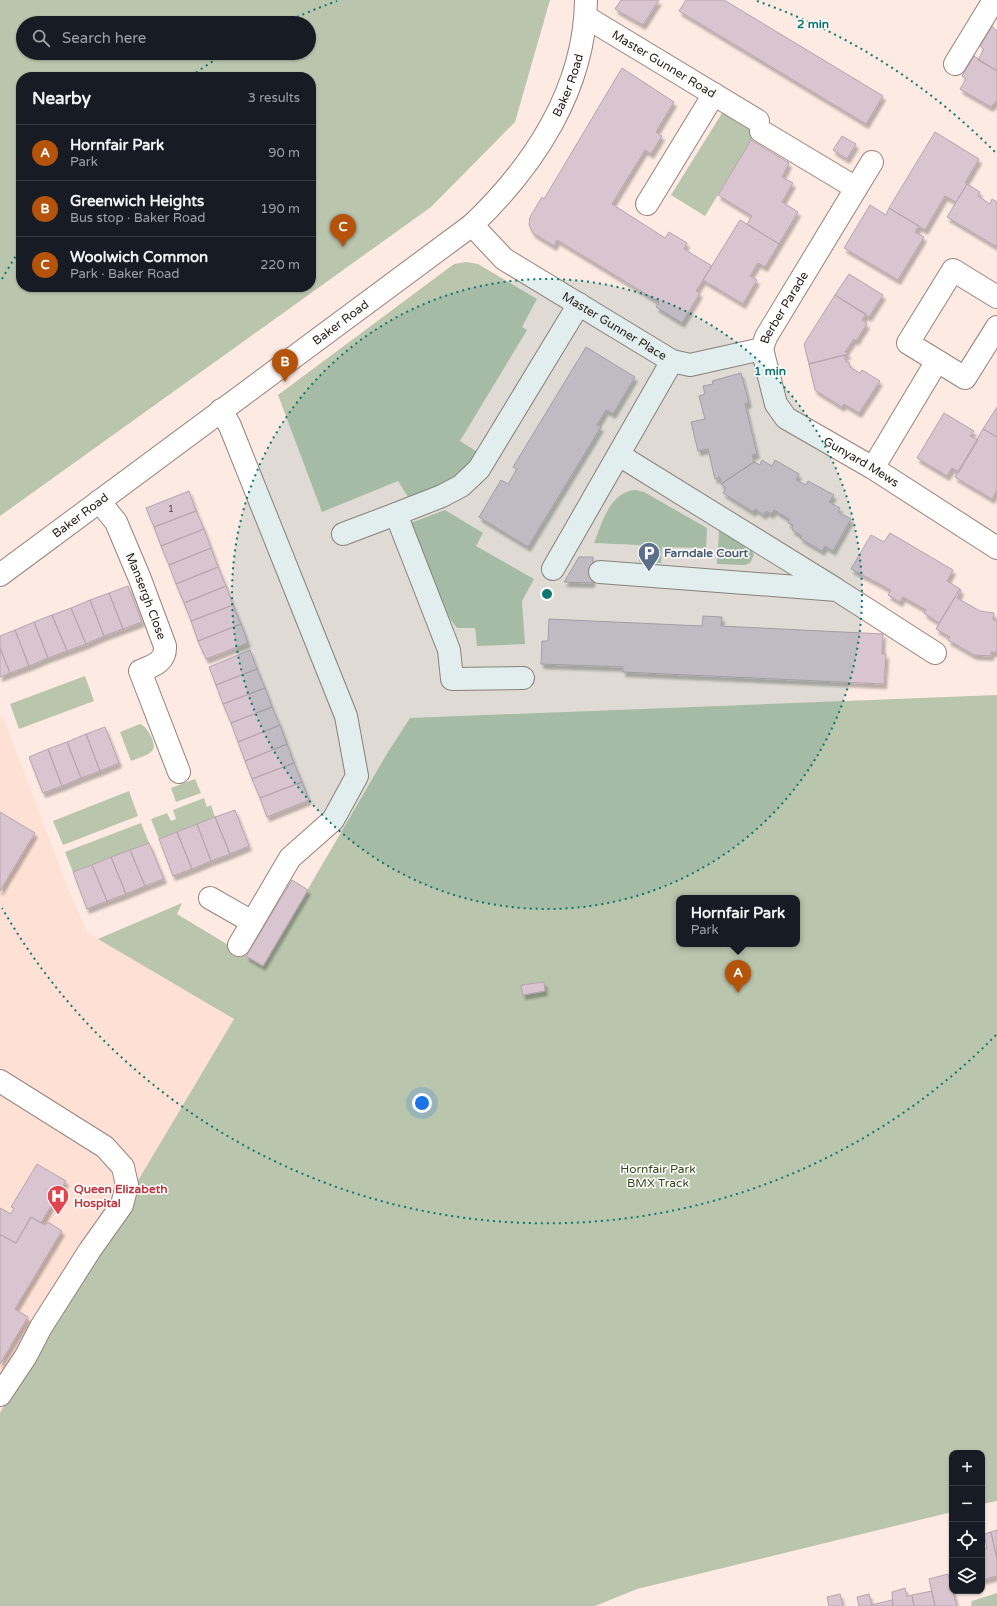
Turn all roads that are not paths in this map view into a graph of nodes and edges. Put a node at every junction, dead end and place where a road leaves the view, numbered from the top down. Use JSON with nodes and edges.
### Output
{"nodes":[{"id":1,"x":994,"y":0,"type":"edge"},
{"id":2,"x":586,"y":9,"type":"edge"},
{"id":3,"x":955,"y":64,"type":"dead end"},
{"id":4,"x":714,"y":94,"type":"junction"},
{"id":5,"x":872,"y":162,"type":"dead end"},
{"id":6,"x":856,"y":188,"type":"junction"},
{"id":7,"x":647,"y":204,"type":"dead end"},
{"id":8,"x":472,"y":225,"type":"junction"},
{"id":9,"x":997,"y":297,"type":"edge"},
{"id":10,"x":579,"y":304,"type":"junction"},
{"id":11,"x":997,"y":327,"type":"edge"},
{"id":12,"x":762,"y":350,"type":"junction"},
{"id":13,"x":672,"y":361,"type":"junction"},
{"id":14,"x":937,"y":361,"type":"junction"},
{"id":15,"x":221,"y":410,"type":"junction"},
{"id":16,"x":619,"y":455,"type":"junction"},
{"id":17,"x":873,"y":468,"type":"junction"},
{"id":18,"x":99,"y":502,"type":"junction"},
{"id":19,"x":396,"y":514,"type":"junction"},
{"id":20,"x":343,"y":534,"type":"dead end"},
{"id":21,"x":997,"y":548,"type":"edge"},
{"id":22,"x":553,"y":569,"type":"dead end"},
{"id":23,"x":600,"y":572,"type":"dead end"},
{"id":24,"x":0,"y":575,"type":"edge"},
{"id":25,"x":837,"y":590,"type":"junction"},
{"id":26,"x":935,"y":652,"type":"dead end"},
{"id":27,"x":523,"y":678,"type":"dead end"},
{"id":28,"x":179,"y":772,"type":"dead end"},
{"id":29,"x":210,"y":898,"type":"dead end"},
{"id":30,"x":252,"y":922,"type":"junction"},
{"id":31,"x":239,"y":944,"type":"dead end"},
{"id":32,"x":0,"y":1082,"type":"edge"},
{"id":33,"x":0,"y":1395,"type":"edge"}],
"edges":[{"from":1,"to":3,"type":"street"},
{"from":2,"to":4,"type":"street","name":"Master Gunner Road"},
{"from":2,"to":8,"type":"street","name":"Baker Road"},
{"from":4,"to":6,"type":"street"},
{"from":4,"to":7,"type":"street","name":"Master Gunner Road"},
{"from":5,"to":6,"type":"street","name":"Berber Parade"},
{"from":6,"to":12,"type":"street","name":"Berber Parade"},
{"from":8,"to":10,"type":"street","name":"Master Gunner Place"},
{"from":8,"to":15,"type":"street","name":"Baker Road"},
{"from":9,"to":14,"type":"street"},
{"from":10,"to":13,"type":"street","name":"Master Gunner Place"},
{"from":10,"to":19,"type":"street"},
{"from":11,"to":14,"type":"street"},
{"from":12,"to":13,"type":"street","name":"Berber Parade"},
{"from":12,"to":17,"type":"street","name":"Gunyard Mews"},
{"from":13,"to":16,"type":"street","name":"Master Gunner Place"},
{"from":14,"to":17,"type":"street"},
{"from":15,"to":18,"type":"street","name":"Baker Road"},
{"from":15,"to":30,"type":"street"},
{"from":16,"to":22,"type":"street","name":"Master Gunner Place"},
{"from":16,"to":25,"type":"street"},
{"from":17,"to":21,"type":"street","name":"Gunyard Mews"},
{"from":18,"to":24,"type":"street","name":"Baker Road"},
{"from":18,"to":28,"type":"street","name":"Mansergh Close"},
{"from":19,"to":20,"type":"street"},
{"from":19,"to":27,"type":"street"},
{"from":23,"to":25,"type":"street"},
{"from":25,"to":26,"type":"street"},
{"from":29,"to":30,"type":"street"},
{"from":30,"to":31,"type":"street"},
{"from":32,"to":33,"type":"street"}]}
